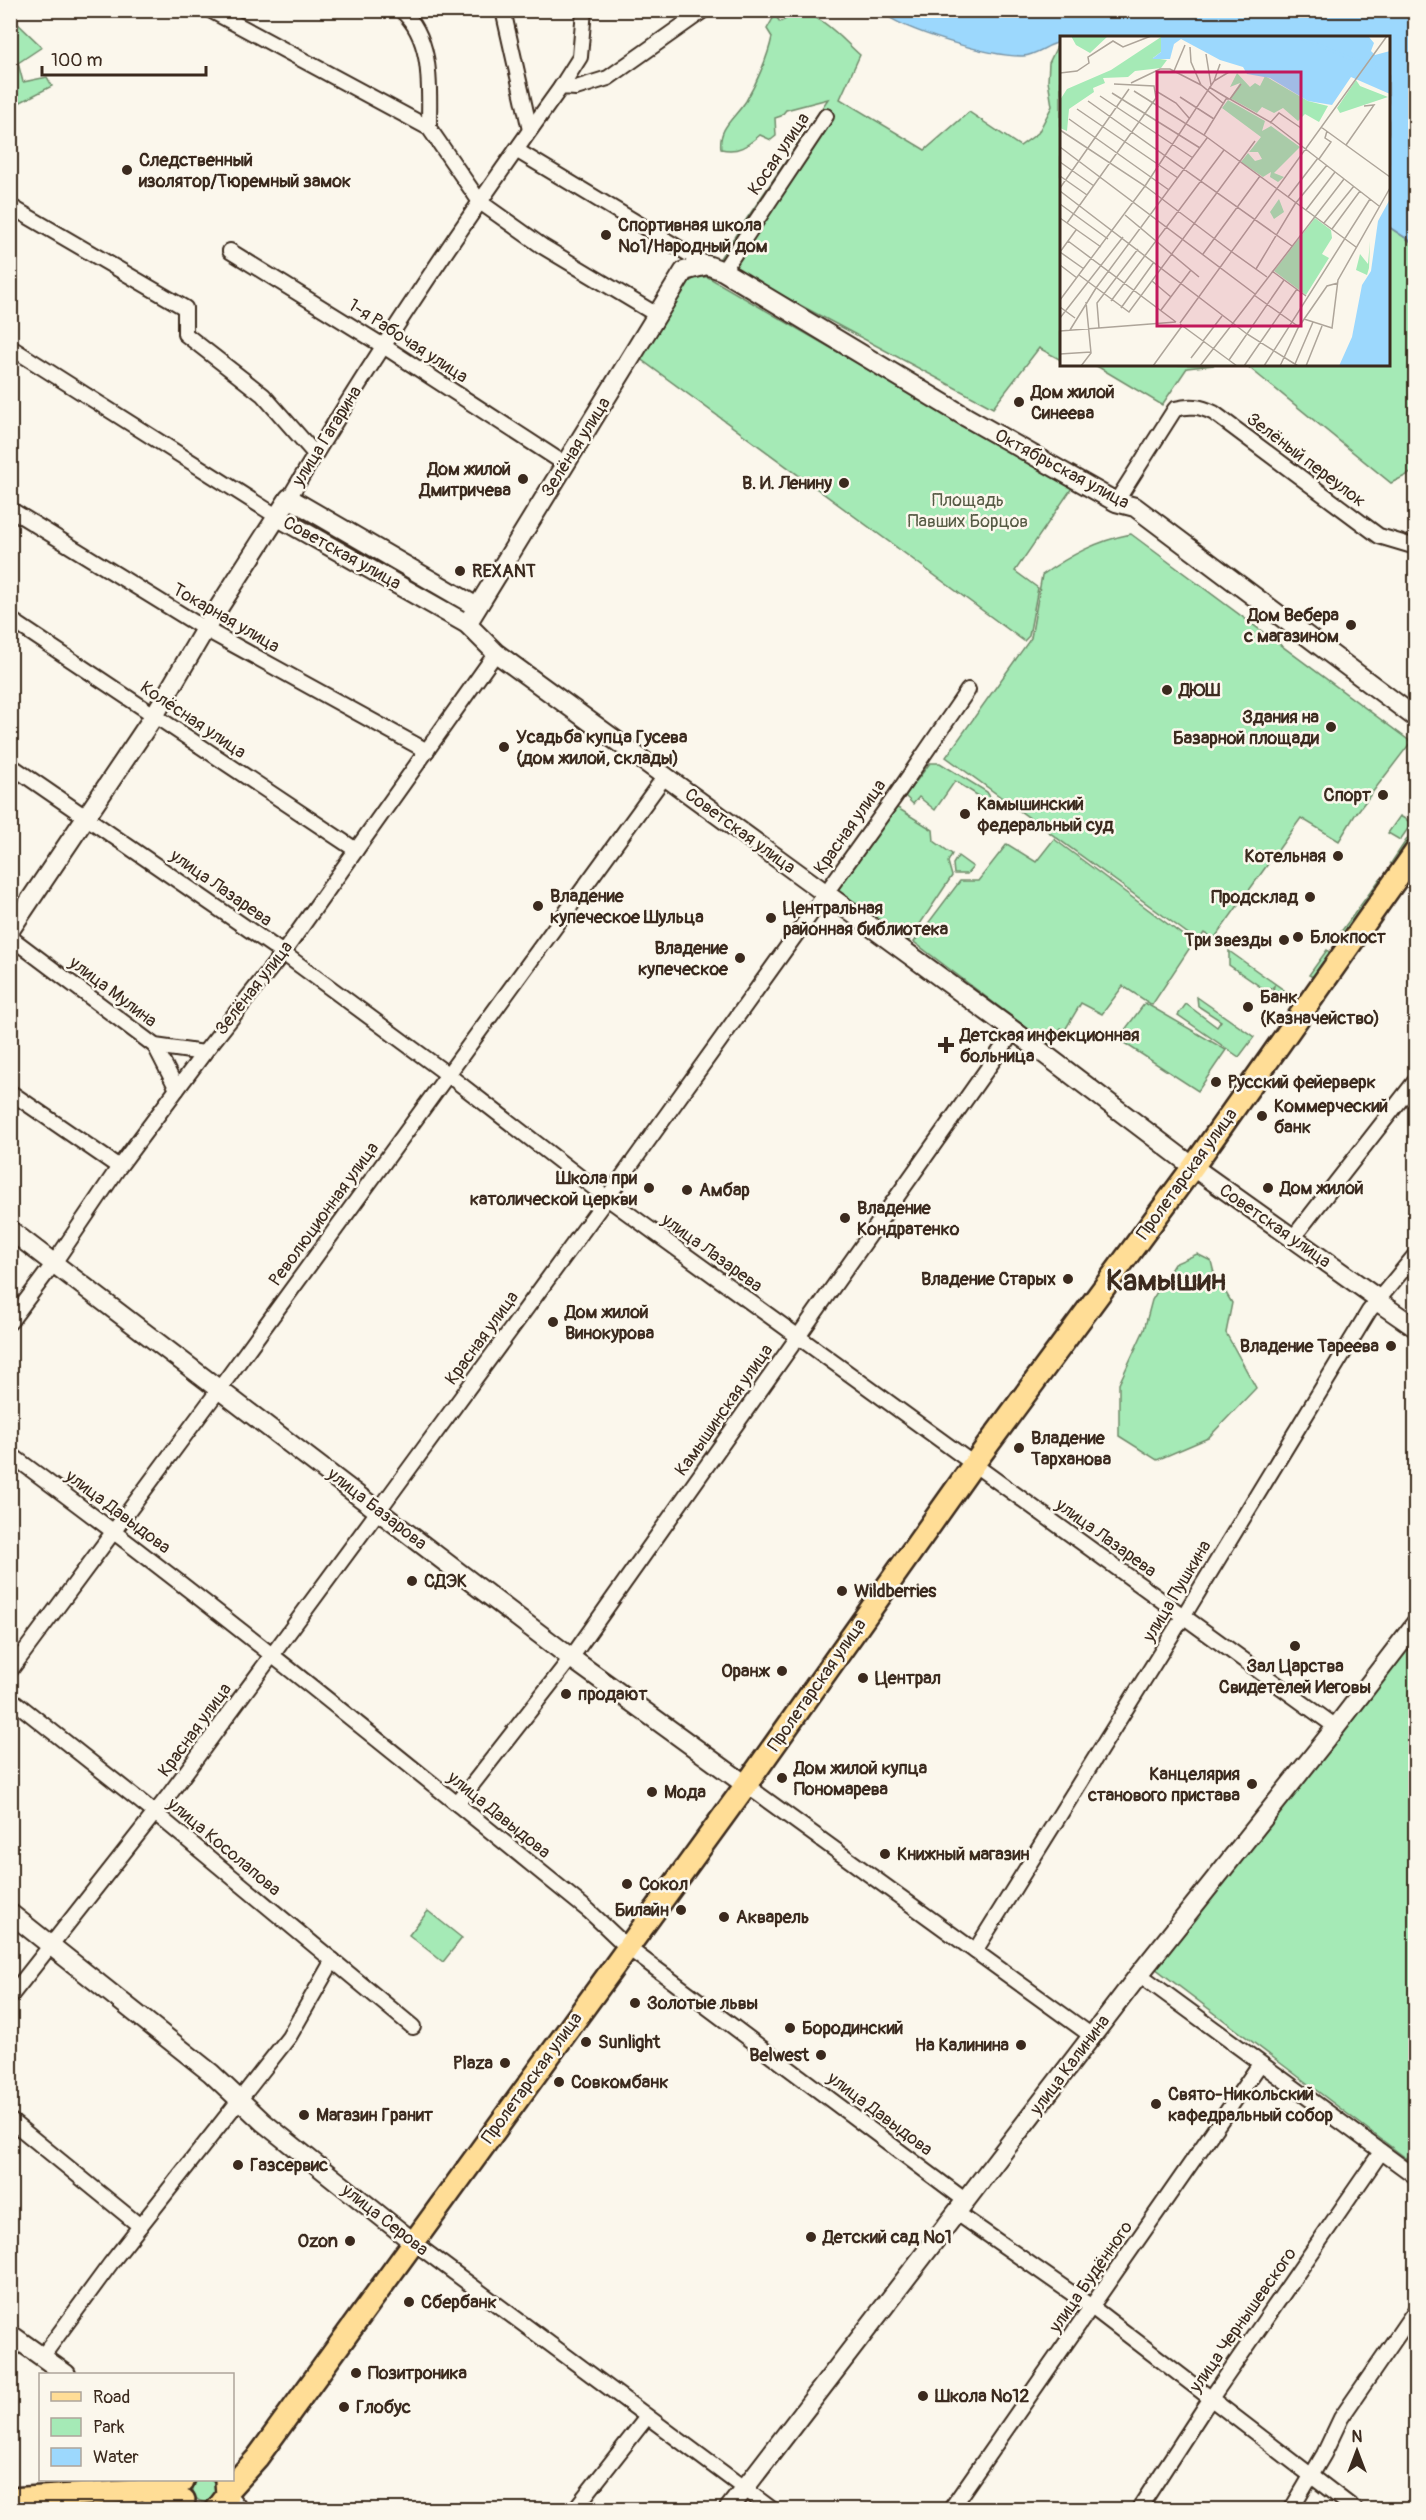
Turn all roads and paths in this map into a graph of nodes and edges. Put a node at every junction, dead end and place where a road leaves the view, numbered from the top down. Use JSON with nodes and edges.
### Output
{"nodes":[{"id":1,"x":210,"y":10,"type":"edge"},
{"id":2,"x":401,"y":10,"type":"edge"},
{"id":3,"x":503,"y":10,"type":"edge"},
{"id":4,"x":585,"y":10,"type":"edge"},
{"id":5,"x":704,"y":10,"type":"edge"},
{"id":6,"x":561,"y":87,"type":"junction"},
{"id":7,"x":826,"y":116,"type":"dead end"},
{"id":8,"x":429,"y":128,"type":"junction"},
{"id":9,"x":530,"y":130,"type":"junction"},
{"id":10,"x":516,"y":150,"type":"junction"},
{"id":11,"x":480,"y":202,"type":"junction"},
{"id":12,"x":10,"y":206,"type":"edge"},
{"id":13,"x":230,"y":251,"type":"dead end"},
{"id":14,"x":715,"y":268,"type":"junction"},
{"id":15,"x":657,"y":315,"type":"junction"},
{"id":16,"x":385,"y":346,"type":"junction"},
{"id":17,"x":10,"y":347,"type":"edge"},
{"id":18,"x":315,"y":454,"type":"junction"},
{"id":19,"x":565,"y":464,"type":"junction"},
{"id":20,"x":289,"y":498,"type":"junction"},
{"id":21,"x":1116,"y":502,"type":"junction"},
{"id":22,"x":10,"y":509,"type":"edge"},
{"id":23,"x":278,"y":517,"type":"junction"},
{"id":24,"x":1416,"y":547,"type":"edge"},
{"id":25,"x":477,"y":607,"type":"junction"},
{"id":26,"x":10,"y":619,"type":"edge"},
{"id":27,"x":467,"y":624,"type":"junction"},
{"id":28,"x":205,"y":629,"type":"junction"},
{"id":29,"x":496,"y":652,"type":"junction"},
{"id":30,"x":968,"y":690,"type":"dead end"},
{"id":31,"x":154,"y":716,"type":"junction"},
{"id":32,"x":1416,"y":718,"type":"edge"},
{"id":33,"x":428,"y":751,"type":"junction"},
{"id":34,"x":10,"y":765,"type":"edge"},
{"id":35,"x":664,"y":776,"type":"junction"},
{"id":36,"x":86,"y":816,"type":"junction"},
{"id":37,"x":356,"y":850,"type":"junction"},
{"id":38,"x":1416,"y":851,"type":"edge"},
{"id":39,"x":825,"y":893,"type":"junction"},
{"id":40,"x":10,"y":930,"type":"edge"},
{"id":41,"x":10,"y":937,"type":"edge"},
{"id":42,"x":283,"y":952,"type":"junction"},
{"id":43,"x":1014,"y":1031,"type":"junction"},
{"id":44,"x":154,"y":1046,"type":"junction"},
{"id":45,"x":204,"y":1053,"type":"junction"},
{"id":46,"x":447,"y":1074,"type":"junction"},
{"id":47,"x":1416,"y":1080,"type":"edge"},
{"id":48,"x":177,"y":1089,"type":"junction"},
{"id":49,"x":10,"y":1092,"type":"edge"},
{"id":50,"x":118,"y":1167,"type":"junction"},
{"id":51,"x":1193,"y":1167,"type":"junction"},
{"id":52,"x":607,"y":1198,"type":"junction"},
{"id":53,"x":10,"y":1230,"type":"edge"},
{"id":54,"x":1292,"y":1239,"type":"junction"},
{"id":55,"x":1416,"y":1254,"type":"edge"},
{"id":56,"x":54,"y":1263,"type":"junction"},
{"id":57,"x":1377,"y":1301,"type":"junction"},
{"id":58,"x":10,"y":1322,"type":"edge"},
{"id":59,"x":1416,"y":1328,"type":"edge"},
{"id":60,"x":797,"y":1337,"type":"junction"},
{"id":61,"x":220,"y":1388,"type":"junction"},
{"id":62,"x":10,"y":1454,"type":"edge"},
{"id":63,"x":973,"y":1466,"type":"junction"},
{"id":64,"x":379,"y":1510,"type":"junction"},
{"id":65,"x":114,"y":1531,"type":"junction"},
{"id":66,"x":1183,"y":1617,"type":"junction"},
{"id":67,"x":1416,"y":1623,"type":"edge"},
{"id":68,"x":273,"y":1654,"type":"junction"},
{"id":69,"x":571,"y":1658,"type":"junction"},
{"id":70,"x":10,"y":1671,"type":"edge"},
{"id":71,"x":10,"y":1698,"type":"edge"},
{"id":72,"x":1336,"y":1727,"type":"junction"},
{"id":73,"x":746,"y":1785,"type":"junction"},
{"id":74,"x":457,"y":1804,"type":"junction"},
{"id":75,"x":155,"y":1813,"type":"junction"},
{"id":76,"x":10,"y":1913,"type":"edge"},
{"id":77,"x":50,"y":1945,"type":"junction"},
{"id":78,"x":627,"y":1947,"type":"junction"},
{"id":79,"x":975,"y":1951,"type":"junction"},
{"id":80,"x":333,"y":1960,"type":"junction"},
{"id":81,"x":1139,"y":1974,"type":"junction"},
{"id":82,"x":10,"y":1997,"type":"edge"},
{"id":83,"x":413,"y":2027,"type":"dead end"},
{"id":84,"x":1092,"y":2036,"type":"junction"},
{"id":85,"x":1260,"y":2064,"type":"junction"},
{"id":86,"x":239,"y":2100,"type":"junction"},
{"id":87,"x":10,"y":2120,"type":"edge"},
{"id":88,"x":1380,"y":2152,"type":"junction"},
{"id":89,"x":1416,"y":2177,"type":"edge"},
{"id":90,"x":961,"y":2207,"type":"junction"},
{"id":91,"x":140,"y":2226,"type":"junction"},
{"id":92,"x":413,"y":2242,"type":"junction"},
{"id":93,"x":1092,"y":2308,"type":"junction"},
{"id":94,"x":1416,"y":2308,"type":"edge"},
{"id":95,"x":10,"y":2334,"type":"edge"},
{"id":96,"x":42,"y":2357,"type":"junction"},
{"id":97,"x":65,"y":2373,"type":"edge"},
{"id":98,"x":1212,"y":2398,"type":"junction"},
{"id":99,"x":647,"y":2416,"type":"junction"},
{"id":100,"x":257,"y":2458,"type":"junction"},
{"id":101,"x":234,"y":2466,"type":"edge"},
{"id":102,"x":1310,"y":2476,"type":"junction"},
{"id":103,"x":745,"y":2488,"type":"junction"},
{"id":104,"x":186,"y":2493,"type":"edge"},
{"id":105,"x":227,"y":2497,"type":"edge"},
{"id":106,"x":10,"y":2499,"type":"edge"},
{"id":107,"x":574,"y":2510,"type":"edge"},
{"id":108,"x":728,"y":2510,"type":"edge"},
{"id":109,"x":773,"y":2510,"type":"edge"},
{"id":110,"x":950,"y":2510,"type":"edge"},
{"id":111,"x":1138,"y":2510,"type":"edge"},
{"id":112,"x":1291,"y":2510,"type":"edge"},
{"id":113,"x":1356,"y":2510,"type":"edge"}],
"edges":[{"from":1,"to":8,"type":"street"},
{"from":2,"to":8,"type":"street"},
{"from":3,"to":9,"type":"street"},
{"from":4,"to":6,"type":"street","name":"улица Гагарина"},
{"from":5,"to":6,"type":"street"},
{"from":6,"to":9,"type":"street","name":"улица Гагарина"},
{"from":7,"to":14,"type":"street","name":"Косая улица"},
{"from":8,"to":11,"type":"street"},
{"from":9,"to":10,"type":"street","name":"улица Гагарина"},
{"from":10,"to":11,"type":"street","name":"улица Гагарина"},
{"from":10,"to":14,"type":"street"},
{"from":11,"to":15,"type":"street"},
{"from":11,"to":16,"type":"street","name":"улица Гагарина"},
{"from":12,"to":18,"type":"street"},
{"from":13,"to":16,"type":"street","name":"1-я Рабочая улица"},
{"from":14,"to":15,"type":"street","name":"Зелёная улица"},
{"from":14,"to":21,"type":"street","name":"Октябрьская улица"},
{"from":15,"to":19,"type":"street","name":"Зелёная улица"},
{"from":16,"to":18,"type":"street","name":"улица Гагарина"},
{"from":16,"to":19,"type":"street","name":"1-я Рабочая улица"},
{"from":17,"to":23,"type":"street","name":"Советская улица"},
{"from":18,"to":20,"type":"street","name":"улица Гагарина"},
{"from":19,"to":25,"type":"street","name":"Зелёная улица"},
{"from":20,"to":23,"type":"street","name":"улица Гагарина"},
{"from":20,"to":25,"type":"street"},
{"from":21,"to":24,"type":"street","name":"Зелёный переулок"},
{"from":21,"to":32,"type":"street","name":"Октябрьская улица"},
{"from":22,"to":28,"type":"street","name":"Токарная улица"},
{"from":23,"to":27,"type":"street","name":"Советская улица"},
{"from":23,"to":28,"type":"street","name":"улица Гагарина"},
{"from":25,"to":27,"type":"street","name":"Зелёная улица"},
{"from":26,"to":31,"type":"street","name":"Колёсная улица"},
{"from":27,"to":29,"type":"street","name":"Советская улица"},
{"from":28,"to":31,"type":"street","name":"улица Гагарина"},
{"from":28,"to":33,"type":"street","name":"Токарная улица"},
{"from":29,"to":33,"type":"street","name":"Зелёная улица"},
{"from":29,"to":35,"type":"street","name":"Советская улица"},
{"from":30,"to":39,"type":"street","name":"Красная улица"},
{"from":31,"to":36,"type":"street","name":"улица Гагарина"},
{"from":31,"to":37,"type":"street","name":"Колёсная улица"},
{"from":33,"to":37,"type":"street","name":"Зелёная улица"},
{"from":34,"to":36,"type":"street","name":"улица Лазарева"},
{"from":35,"to":39,"type":"street","name":"Советская улица"},
{"from":35,"to":46,"type":"street","name":"Революционная улица"},
{"from":36,"to":40,"type":"street","name":"улица Гагарина"},
{"from":36,"to":42,"type":"street","name":"улица Лазарева"},
{"from":37,"to":42,"type":"street","name":"Зелёная улица"},
{"from":38,"to":51,"type":"main road","name":"Пролетарская улица"},
{"from":39,"to":43,"type":"street","name":"Советская улица"},
{"from":39,"to":52,"type":"street","name":"Красная улица"},
{"from":41,"to":44,"type":"street","name":"улица Мулина"},
{"from":42,"to":45,"type":"street","name":"Зелёная улица"},
{"from":42,"to":46,"type":"street","name":"улица Лазарева"},
{"from":43,"to":51,"type":"street","name":"Советская улица"},
{"from":43,"to":60,"type":"street","name":"Камышинская улица"},
{"from":44,"to":45,"type":"street","name":"улица Мулина"},
{"from":44,"to":48,"type":"street"},
{"from":45,"to":48,"type":"street","name":"Зелёная улица"},
{"from":46,"to":52,"type":"street","name":"улица Лазарева"},
{"from":46,"to":61,"type":"street","name":"Революционная улица"},
{"from":47,"to":54,"type":"street"},
{"from":48,"to":50,"type":"street","name":"Зелёная улица"},
{"from":49,"to":50,"type":"street"},
{"from":50,"to":56,"type":"street","name":"Зелёная улица"},
{"from":51,"to":54,"type":"street","name":"Советская улица"},
{"from":51,"to":63,"type":"main road","name":"Пролетарская улица"},
{"from":52,"to":60,"type":"street","name":"улица Лазарева"},
{"from":52,"to":64,"type":"street","name":"Красная улица"},
{"from":53,"to":56,"type":"street","name":"улица Базарова"},
{"from":54,"to":57,"type":"street","name":"Советская улица"},
{"from":55,"to":57,"type":"street","name":"улица Пушкина"},
{"from":56,"to":58,"type":"street","name":"Зелёная улица"},
{"from":56,"to":61,"type":"street","name":"улица Базарова"},
{"from":57,"to":59,"type":"street","name":"Советская улица"},
{"from":57,"to":66,"type":"street","name":"улица Пушкина"},
{"from":60,"to":63,"type":"street","name":"улица Лазарева"},
{"from":60,"to":69,"type":"street","name":"Камышинская улица"},
{"from":61,"to":64,"type":"street","name":"улица Базарова"},
{"from":61,"to":65,"type":"street","name":"Революционная улица"},
{"from":62,"to":65,"type":"street","name":"улица Давыдова"},
{"from":63,"to":66,"type":"street","name":"улица Лазарева"},
{"from":63,"to":73,"type":"main road","name":"Пролетарская улица"},
{"from":64,"to":68,"type":"street","name":"Красная улица"},
{"from":64,"to":69,"type":"street","name":"улица Базарова"},
{"from":65,"to":68,"type":"street","name":"улица Давыдова"},
{"from":65,"to":70,"type":"street","name":"Революционная улица"},
{"from":66,"to":72,"type":"street","name":"улица Лазарева"},
{"from":66,"to":79,"type":"street","name":"улица Пушкина"},
{"from":67,"to":72,"type":"street","name":"улица Калинина"},
{"from":68,"to":74,"type":"street","name":"улица Давыдова"},
{"from":68,"to":75,"type":"street","name":"Красная улица"},
{"from":69,"to":73,"type":"street","name":"улица Базарова"},
{"from":69,"to":74,"type":"street","name":"Камышинская улица"},
{"from":71,"to":75,"type":"street","name":"улица Косолапова"},
{"from":72,"to":81,"type":"street","name":"улица Калинина"},
{"from":73,"to":78,"type":"main road","name":"Пролетарская улица"},
{"from":73,"to":79,"type":"street"},
{"from":74,"to":78,"type":"street","name":"улица Давыдова"},
{"from":75,"to":77,"type":"street","name":"Красная улица"},
{"from":75,"to":80,"type":"street","name":"улица Косолапова"},
{"from":76,"to":77,"type":"street","name":"улица Серова"},
{"from":77,"to":82,"type":"street","name":"Красная улица"},
{"from":77,"to":86,"type":"street","name":"улица Серова"},
{"from":78,"to":90,"type":"street","name":"улица Давыдова"},
{"from":78,"to":92,"type":"main road","name":"Пролетарская улица"},
{"from":79,"to":84,"type":"street"},
{"from":80,"to":83,"type":"street","name":"улица Косолапова"},
{"from":80,"to":86,"type":"street"},
{"from":81,"to":84,"type":"street","name":"улица Калинина"},
{"from":81,"to":85,"type":"street"},
{"from":84,"to":90,"type":"street","name":"улица Калинина"},
{"from":85,"to":88,"type":"street"},
{"from":85,"to":93,"type":"street","name":"улица Будённого"},
{"from":86,"to":91,"type":"street"},
{"from":86,"to":92,"type":"street","name":"улица Серова"},
{"from":87,"to":91,"type":"street"},
{"from":88,"to":89,"type":"street"},
{"from":88,"to":98,"type":"street","name":"улица Чернышевского"},
{"from":90,"to":93,"type":"street","name":"улица Давыдова"},
{"from":90,"to":103,"type":"street","name":"улица Калинина"},
{"from":91,"to":96,"type":"street"},
{"from":92,"to":99,"type":"street","name":"улица Серова"},
{"from":92,"to":100,"type":"main road","name":"Пролетарская улица"},
{"from":93,"to":98,"type":"street","name":"улица Давыдова"},
{"from":93,"to":110,"type":"street","name":"улица Будённого"},
{"from":94,"to":102,"type":"street"},
{"from":95,"to":96,"type":"street"},
{"from":96,"to":97,"type":"street"},
{"from":98,"to":102,"type":"street","name":"улица Давыдова"},
{"from":98,"to":111,"type":"street","name":"улица Чернышевского"},
{"from":99,"to":103,"type":"street","name":"улица Серова"},
{"from":99,"to":107,"type":"street"},
{"from":100,"to":101,"type":"main road"},
{"from":100,"to":105,"type":"main road","name":"Пролетарская улица"},
{"from":102,"to":112,"type":"street"},
{"from":102,"to":113,"type":"street","name":"улица Давыдова"},
{"from":103,"to":108,"type":"street","name":"улица Калинина"},
{"from":103,"to":109,"type":"street","name":"улица Серова"},
{"from":104,"to":106,"type":"main road"}]}
